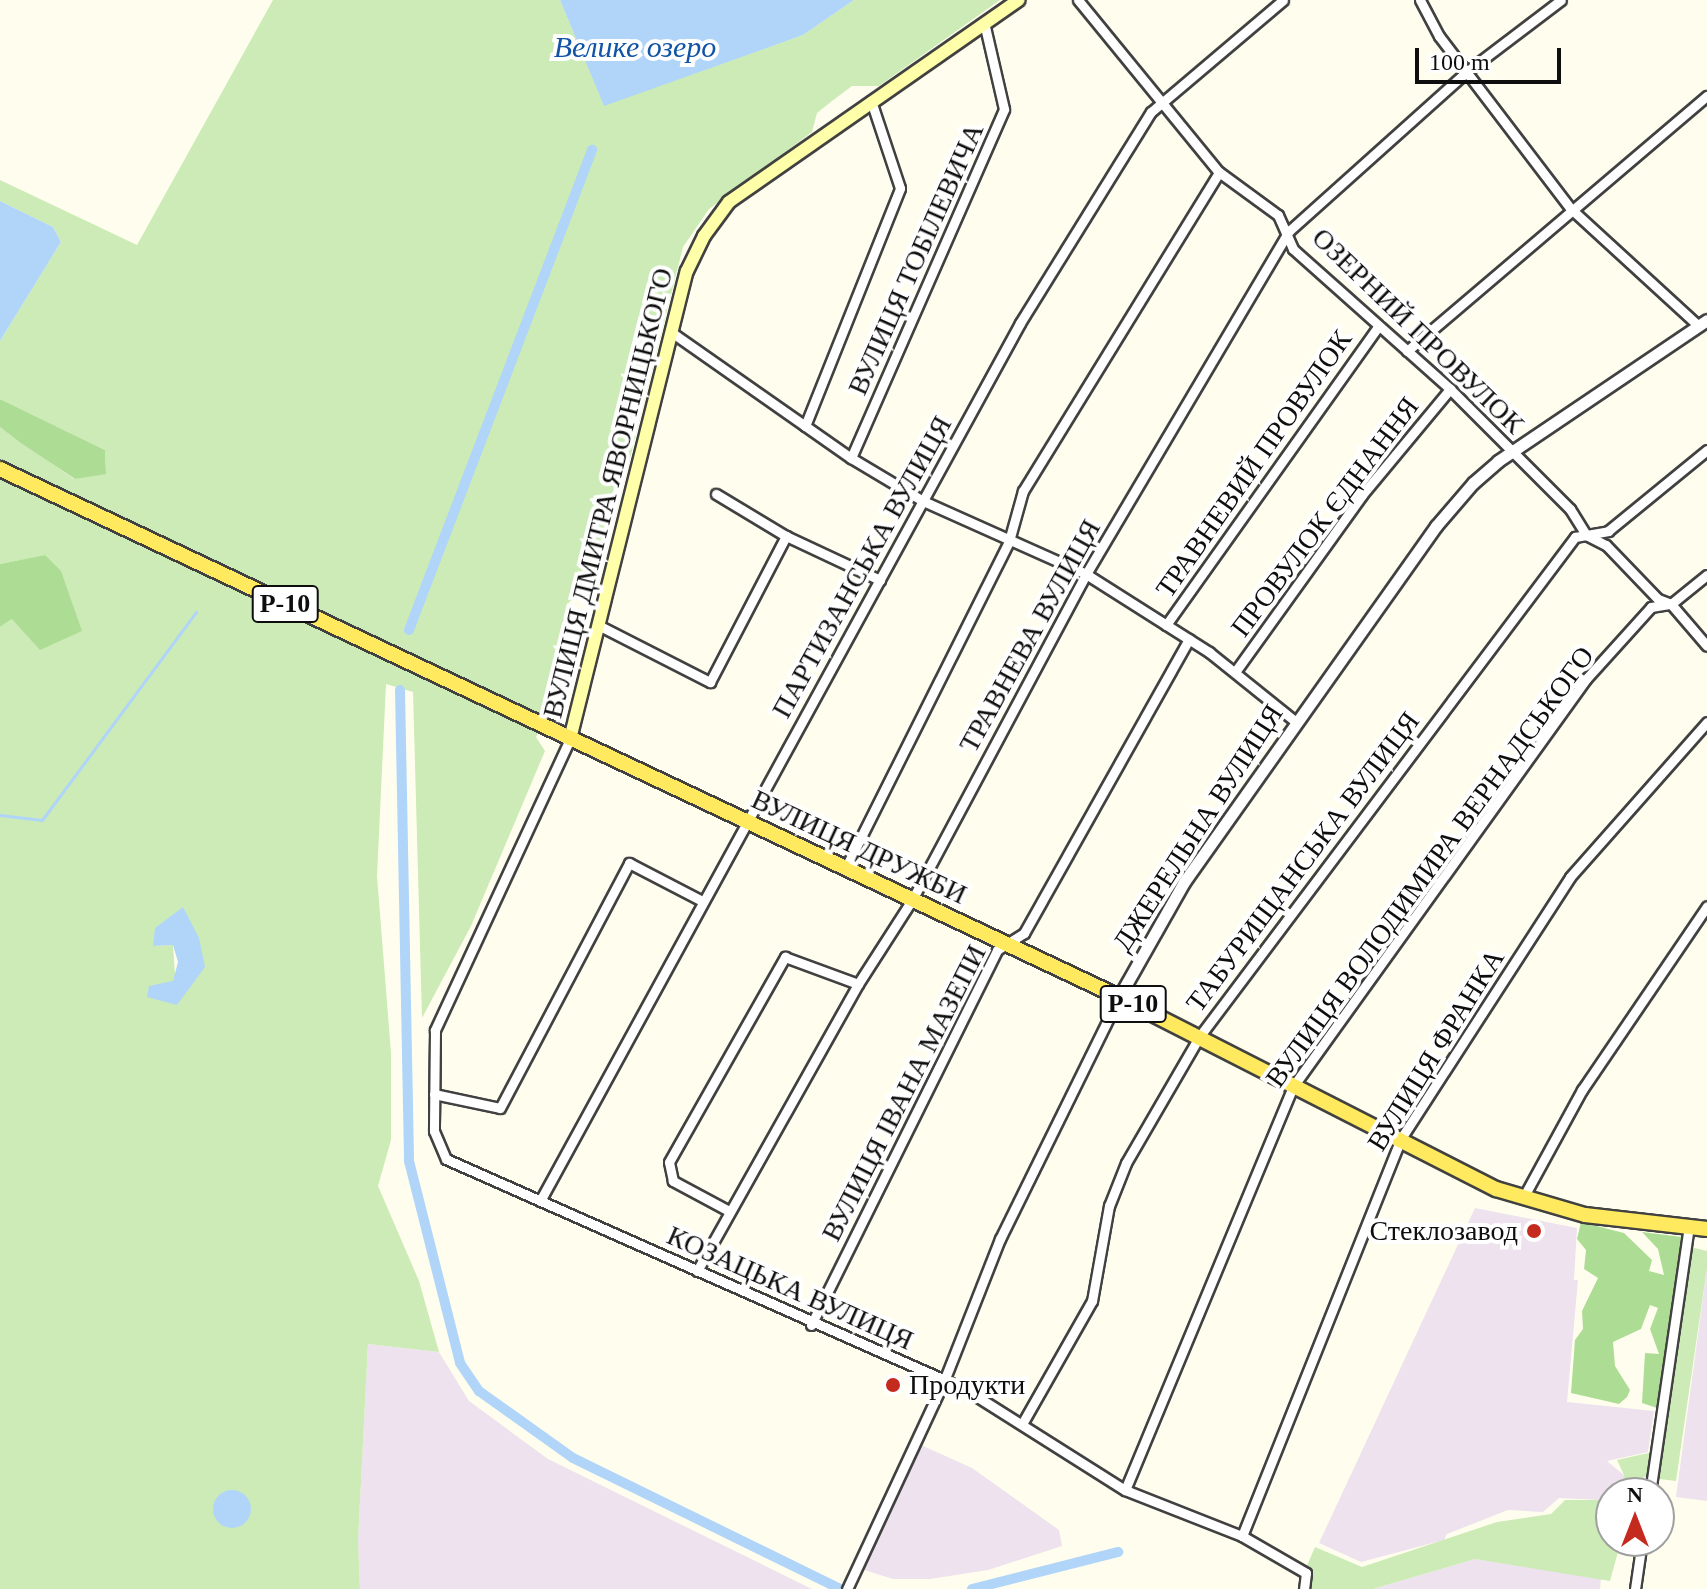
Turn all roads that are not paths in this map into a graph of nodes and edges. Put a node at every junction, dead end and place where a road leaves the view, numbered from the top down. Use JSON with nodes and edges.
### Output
{"nodes":[{"id":1,"x":1019,"y":0,"type":"edge"},
{"id":2,"x":1078,"y":0,"type":"edge"},
{"id":3,"x":1283,"y":0,"type":"edge"},
{"id":4,"x":1420,"y":0,"type":"edge"},
{"id":5,"x":1561,"y":0,"type":"edge"},
{"id":6,"x":985,"y":27,"type":"junction"},
{"id":7,"x":1466,"y":72,"type":"junction"},
{"id":8,"x":1707,"y":96,"type":"edge"},
{"id":9,"x":871,"y":101,"type":"junction"},
{"id":10,"x":1159,"y":103,"type":"junction"},
{"id":11,"x":1219,"y":172,"type":"junction"},
{"id":12,"x":1570,"y":208,"type":"junction"},
{"id":13,"x":1289,"y":231,"type":"junction"},
{"id":14,"x":1703,"y":323,"type":"edge"},
{"id":15,"x":1377,"y":328,"type":"junction"},
{"id":16,"x":671,"y":332,"type":"junction"},
{"id":17,"x":1407,"y":351,"type":"junction"},
{"id":18,"x":1450,"y":389,"type":"junction"},
{"id":19,"x":805,"y":426,"type":"junction"},
{"id":20,"x":1707,"y":450,"type":"edge"},
{"id":21,"x":1513,"y":452,"type":"junction"},
{"id":22,"x":851,"y":458,"type":"junction"},
{"id":23,"x":0,"y":469,"type":"edge"},
{"id":24,"x":716,"y":494,"type":"dead end"},
{"id":25,"x":923,"y":501,"type":"junction"},
{"id":26,"x":1586,"y":535,"type":"junction"},
{"id":27,"x":786,"y":536,"type":"junction"},
{"id":28,"x":1009,"y":541,"type":"junction"},
{"id":29,"x":1086,"y":574,"type":"junction"},
{"id":30,"x":1707,"y":575,"type":"edge"},
{"id":31,"x":880,"y":580,"type":"junction"},
{"id":32,"x":1671,"y":604,"type":"junction"},
{"id":33,"x":598,"y":625,"type":"junction"},
{"id":34,"x":1166,"y":625,"type":"junction"},
{"id":35,"x":1189,"y":639,"type":"junction"},
{"id":36,"x":1707,"y":646,"type":"edge"},
{"id":37,"x":1235,"y":672,"type":"junction"},
{"id":38,"x":1296,"y":722,"type":"junction"},
{"id":39,"x":1707,"y":722,"type":"edge"},
{"id":40,"x":570,"y":739,"type":"junction"},
{"id":41,"x":748,"y":823,"type":"junction"},
{"id":42,"x":845,"y":869,"type":"junction"},
{"id":43,"x":912,"y":900,"type":"junction"},
{"id":44,"x":702,"y":901,"type":"junction"},
{"id":45,"x":1707,"y":906,"type":"edge"},
{"id":46,"x":1004,"y":946,"type":"junction"},
{"id":47,"x":858,"y":984,"type":"junction"},
{"id":48,"x":1119,"y":997,"type":"junction"},
{"id":49,"x":1199,"y":1037,"type":"junction"},
{"id":50,"x":1294,"y":1085,"type":"junction"},
{"id":51,"x":434,"y":1094,"type":"junction"},
{"id":52,"x":434,"y":1131,"type":"joint"},
{"id":53,"x":1400,"y":1140,"type":"junction"},
{"id":54,"x":1523,"y":1198,"type":"junction"},
{"id":55,"x":540,"y":1201,"type":"junction"},
{"id":56,"x":729,"y":1211,"type":"junction"},
{"id":57,"x":1689,"y":1227,"type":"junction"},
{"id":58,"x":1707,"y":1229,"type":"edge"},
{"id":59,"x":697,"y":1271,"type":"junction"},
{"id":60,"x":811,"y":1325,"type":"junction"},
{"id":61,"x":944,"y":1381,"type":"junction"},
{"id":62,"x":1022,"y":1424,"type":"junction"},
{"id":63,"x":1652,"y":1477,"type":"edge"},
{"id":64,"x":1125,"y":1490,"type":"junction"},
{"id":65,"x":1242,"y":1536,"type":"junction"},
{"id":66,"x":1640,"y":1557,"type":"edge"},
{"id":67,"x":847,"y":1589,"type":"edge"},
{"id":68,"x":1304,"y":1589,"type":"edge"},
{"id":69,"x":1635,"y":1589,"type":"edge"}],
"edges":[{"from":1,"to":6,"type":"main road","name":"ВУЛИЦЯ ДМИТРА ЯВОРНИЦЬКОГО"},
{"from":2,"to":10,"type":"street","name":"ОЗЕРНИЙ ПРОВУЛОК"},
{"from":3,"to":10,"type":"street","name":"ПАРТИЗАНСЬКА ВУЛИЦЯ"},
{"from":4,"to":7,"type":"street"},
{"from":5,"to":7,"type":"street","name":"ТРАВНЕВА ВУЛИЦЯ"},
{"from":6,"to":9,"type":"main road","name":"ВУЛИЦЯ ДМИТРА ЯВОРНИЦЬКОГО"},
{"from":6,"to":22,"type":"street","name":"ВУЛИЦЯ ТОБІЛЕВИЧА"},
{"from":7,"to":12,"type":"street"},
{"from":7,"to":13,"type":"street","name":"ТРАВНЕВА ВУЛИЦЯ"},
{"from":8,"to":12,"type":"street"},
{"from":9,"to":16,"type":"main road","name":"ВУЛИЦЯ ДМИТРА ЯВОРНИЦЬКОГО"},
{"from":9,"to":19,"type":"street"},
{"from":10,"to":11,"type":"street","name":"ОЗЕРНИЙ ПРОВУЛОК"},
{"from":10,"to":25,"type":"street","name":"ПАРТИЗАНСЬКА ВУЛИЦЯ"},
{"from":11,"to":13,"type":"street","name":"ОЗЕРНИЙ ПРОВУЛОК"},
{"from":11,"to":28,"type":"street"},
{"from":12,"to":14,"type":"street"},
{"from":12,"to":17,"type":"street"},
{"from":13,"to":15,"type":"street","name":"ОЗЕРНИЙ ПРОВУЛОК"},
{"from":13,"to":29,"type":"street","name":"ТРАВНЕВА ВУЛИЦЯ"},
{"from":14,"to":21,"type":"street","name":"ДЖЕРЕЛЬНА ВУЛИЦЯ"},
{"from":15,"to":17,"type":"street","name":"ОЗЕРНИЙ ПРОВУЛОК"},
{"from":15,"to":34,"type":"street","name":"ТРАВНЕВИЙ ПРОВУЛОК"},
{"from":16,"to":19,"type":"street"},
{"from":16,"to":33,"type":"main road","name":"ВУЛИЦЯ ДМИТРА ЯВОРНИЦЬКОГО"},
{"from":17,"to":18,"type":"street","name":"ОЗЕРНИЙ ПРОВУЛОК"},
{"from":18,"to":21,"type":"street","name":"ОЗЕРНИЙ ПРОВУЛОК"},
{"from":18,"to":37,"type":"street","name":"ПРОВУЛОК ЄДНАННЯ"},
{"from":19,"to":22,"type":"street"},
{"from":20,"to":26,"type":"street","name":"ТАБУРИЩАНСЬКА ВУЛИЦЯ"},
{"from":21,"to":26,"type":"street","name":"ОЗЕРНИЙ ПРОВУЛОК"},
{"from":21,"to":38,"type":"street","name":"ДЖЕРЕЛЬНА ВУЛИЦЯ"},
{"from":22,"to":25,"type":"street"},
{"from":23,"to":40,"type":"main road","name":"ВУЛИЦЯ ДРУЖБИ","number":"Р-10"},
{"from":24,"to":27,"type":"street"},
{"from":25,"to":28,"type":"street"},
{"from":25,"to":31,"type":"street","name":"ПАРТИЗАНСЬКА ВУЛИЦЯ"},
{"from":26,"to":32,"type":"street","name":"ОЗЕРНИЙ ПРОВУЛОК"},
{"from":26,"to":49,"type":"street","name":"ТАБУРИЩАНСЬКА ВУЛИЦЯ"},
{"from":27,"to":31,"type":"street"},
{"from":27,"to":33,"type":"street"},
{"from":28,"to":29,"type":"street"},
{"from":28,"to":42,"type":"street"},
{"from":29,"to":34,"type":"street"},
{"from":29,"to":43,"type":"street","name":"ТРАВНЕВА ВУЛИЦЯ"},
{"from":30,"to":32,"type":"street","name":"ВУЛИЦЯ ВОЛОДИМИРА ВЕРНАДСЬКОГО"},
{"from":31,"to":41,"type":"street","name":"ПАРТИЗАНСЬКА ВУЛИЦЯ"},
{"from":32,"to":36,"type":"street","name":"ОЗЕРНИЙ ПРОВУЛОК"},
{"from":32,"to":50,"type":"street","name":"ВУЛИЦЯ ВОЛОДИМИРА ВЕРНАДСЬКОГО"},
{"from":33,"to":40,"type":"main road","name":"ВУЛИЦЯ ДМИТРА ЯВОРНИЦЬКОГО"},
{"from":34,"to":35,"type":"street"},
{"from":35,"to":37,"type":"street"},
{"from":35,"to":46,"type":"street","name":"ВУЛИЦЯ ІВАНА МАЗЕПИ"},
{"from":37,"to":38,"type":"street"},
{"from":38,"to":48,"type":"street","name":"ДЖЕРЕЛЬНА ВУЛИЦЯ"},
{"from":39,"to":53,"type":"street","name":"ВУЛИЦЯ ФРАНКА"},
{"from":40,"to":41,"type":"main road","name":"ВУЛИЦЯ ДРУЖБИ","number":"Р-10"},
{"from":40,"to":51,"type":"street","name":"ВУЛИЦЯ ДМИТРА ЯВОРНИЦЬКОГО"},
{"from":41,"to":42,"type":"main road","name":"ВУЛИЦЯ ДРУЖБИ","number":"Р-10"},
{"from":41,"to":44,"type":"street","name":"ПАРТИЗАНСЬКА ВУЛИЦЯ"},
{"from":42,"to":43,"type":"main road","name":"ВУЛИЦЯ ДРУЖБИ","number":"Р-10"},
{"from":43,"to":46,"type":"main road","name":"ВУЛИЦЯ ДРУЖБИ","number":"Р-10"},
{"from":43,"to":47,"type":"street","name":"ТРАВНЕВА ВУЛИЦЯ"},
{"from":44,"to":51,"type":"street"},
{"from":44,"to":55,"type":"street","name":"ПАРТИЗАНСЬКА ВУЛИЦЯ"},
{"from":45,"to":54,"type":"street"},
{"from":46,"to":48,"type":"main road","name":"ВУЛИЦЯ ДРУЖБИ","number":"Р-10"},
{"from":46,"to":60,"type":"street","name":"ВУЛИЦЯ ІВАНА МАЗЕПИ"},
{"from":47,"to":56,"type":"street","name":"ТРАВНЕВА ВУЛИЦЯ"},
{"from":47,"to":56,"type":"street"},
{"from":48,"to":49,"type":"main road","name":"ВУЛИЦЯ ДРУЖБИ","number":"Р-10"},
{"from":48,"to":61,"type":"street","name":"ДЖЕРЕЛЬНА ВУЛИЦЯ"},
{"from":49,"to":50,"type":"main road","name":"ВУЛИЦЯ ДРУЖБИ","number":"Р-10"},
{"from":49,"to":62,"type":"street","name":"ТАБУРИЩАНСЬКА ВУЛИЦЯ"},
{"from":50,"to":53,"type":"main road","name":"ВУЛИЦЯ ДРУЖБИ","number":"Р-10"},
{"from":50,"to":64,"type":"street","name":"ВУЛИЦЯ ВОЛОДИМИРА ВЕРНАДСЬКОГО"},
{"from":51,"to":52,"type":"street","name":"ВУЛИЦЯ ДМИТРА ЯВОРНИЦЬКОГО"},
{"from":52,"to":55,"type":"street","name":"КОЗАЦЬКА ВУЛИЦЯ"},
{"from":53,"to":54,"type":"main road","name":"ВУЛИЦЯ ДРУЖБИ","number":"Р-10"},
{"from":53,"to":65,"type":"street","name":"ВУЛИЦЯ ФРАНКА"},
{"from":54,"to":57,"type":"main road","name":"ВУЛИЦЯ ДРУЖБИ","number":"Р-10"},
{"from":55,"to":59,"type":"street","name":"КОЗАЦЬКА ВУЛИЦЯ"},
{"from":56,"to":59,"type":"street","name":"ТРАВНЕВА ВУЛИЦЯ"},
{"from":57,"to":58,"type":"main road","name":"ВУЛИЦЯ ДРУЖБИ","number":"Р-10"},
{"from":57,"to":63,"type":"street"},
{"from":59,"to":60,"type":"street","name":"КОЗАЦЬКА ВУЛИЦЯ"},
{"from":60,"to":61,"type":"street","name":"КОЗАЦЬКА ВУЛИЦЯ"},
{"from":61,"to":62,"type":"street","name":"КОЗАЦЬКА ВУЛИЦЯ"},
{"from":61,"to":67,"type":"street","name":"ДЖЕРЕЛЬНА ВУЛИЦЯ"},
{"from":62,"to":64,"type":"street","name":"КОЗАЦЬКА ВУЛИЦЯ"},
{"from":64,"to":65,"type":"street","name":"КОЗАЦЬКА ВУЛИЦЯ"},
{"from":65,"to":68,"type":"street","name":"КОЗАЦЬКА ВУЛИЦЯ"},
{"from":66,"to":69,"type":"street"}]}
